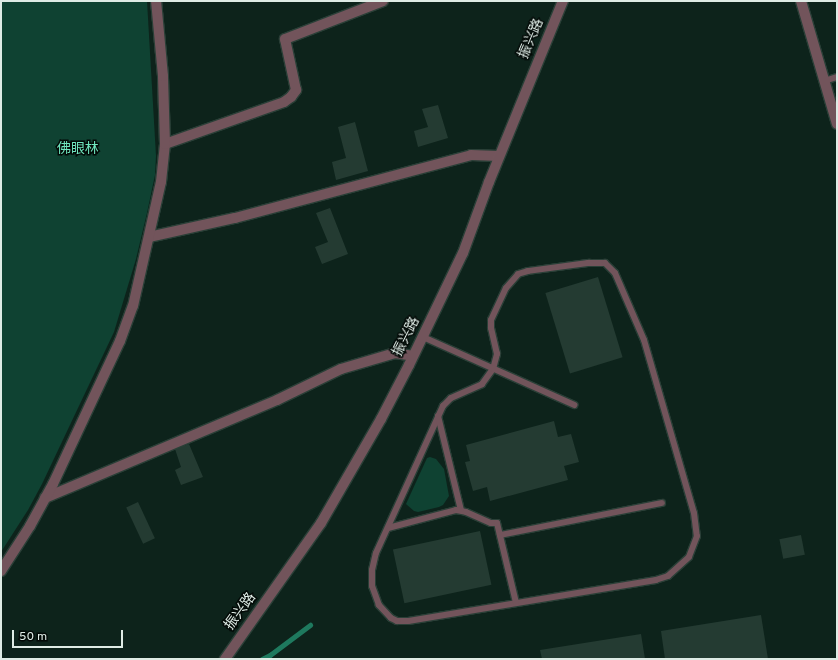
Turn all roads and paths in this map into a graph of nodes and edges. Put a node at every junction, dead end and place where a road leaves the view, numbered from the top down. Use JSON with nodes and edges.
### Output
{"nodes":[{"id":1,"x":156,"y":1,"type":"edge"},
{"id":2,"x":383,"y":1,"type":"edge"},
{"id":3,"x":563,"y":1,"type":"edge"},
{"id":4,"x":801,"y":1,"type":"edge"},
{"id":5,"x":837,"y":77,"type":"edge"},
{"id":6,"x":824,"y":81,"type":"junction"},
{"id":7,"x":837,"y":124,"type":"edge"},
{"id":8,"x":165,"y":144,"type":"junction"},
{"id":9,"x":499,"y":156,"type":"junction"},
{"id":10,"x":149,"y":237,"type":"junction"},
{"id":11,"x":423,"y":337,"type":"junction"},
{"id":12,"x":413,"y":356,"type":"junction"},
{"id":13,"x":494,"y":369,"type":"junction"},
{"id":14,"x":574,"y":405,"type":"dead end"},
{"id":15,"x":438,"y":416,"type":"junction"},
{"id":16,"x":45,"y":498,"type":"junction"},
{"id":17,"x":662,"y":503,"type":"dead end"},
{"id":18,"x":461,"y":510,"type":"junction"},
{"id":19,"x":388,"y":528,"type":"junction"},
{"id":20,"x":500,"y":535,"type":"junction"},
{"id":21,"x":1,"y":571,"type":"edge"},
{"id":22,"x":516,"y":603,"type":"junction"},
{"id":23,"x":225,"y":659,"type":"edge"}],
"edges":[{"from":1,"to":8,"type":"street"},
{"from":2,"to":8,"type":"street"},
{"from":3,"to":9,"type":"street","name":"振兴路"},
{"from":4,"to":6,"type":"street"},
{"from":5,"to":6,"type":"lane"},
{"from":6,"to":7,"type":"street"},
{"from":8,"to":10,"type":"street"},
{"from":9,"to":10,"type":"street"},
{"from":9,"to":11,"type":"street","name":"振兴路"},
{"from":10,"to":16,"type":"street"},
{"from":11,"to":12,"type":"street","name":"振兴路"},
{"from":11,"to":13,"type":"lane"},
{"from":12,"to":16,"type":"street"},
{"from":12,"to":23,"type":"street","name":"振兴路"},
{"from":13,"to":14,"type":"lane"},
{"from":13,"to":15,"type":"lane"},
{"from":13,"to":22,"type":"lane"},
{"from":15,"to":18,"type":"lane"},
{"from":15,"to":19,"type":"lane"},
{"from":16,"to":21,"type":"street"},
{"from":17,"to":20,"type":"lane"},
{"from":18,"to":19,"type":"lane"},
{"from":18,"to":20,"type":"lane"},
{"from":19,"to":22,"type":"lane"},
{"from":20,"to":22,"type":"lane"}]}
